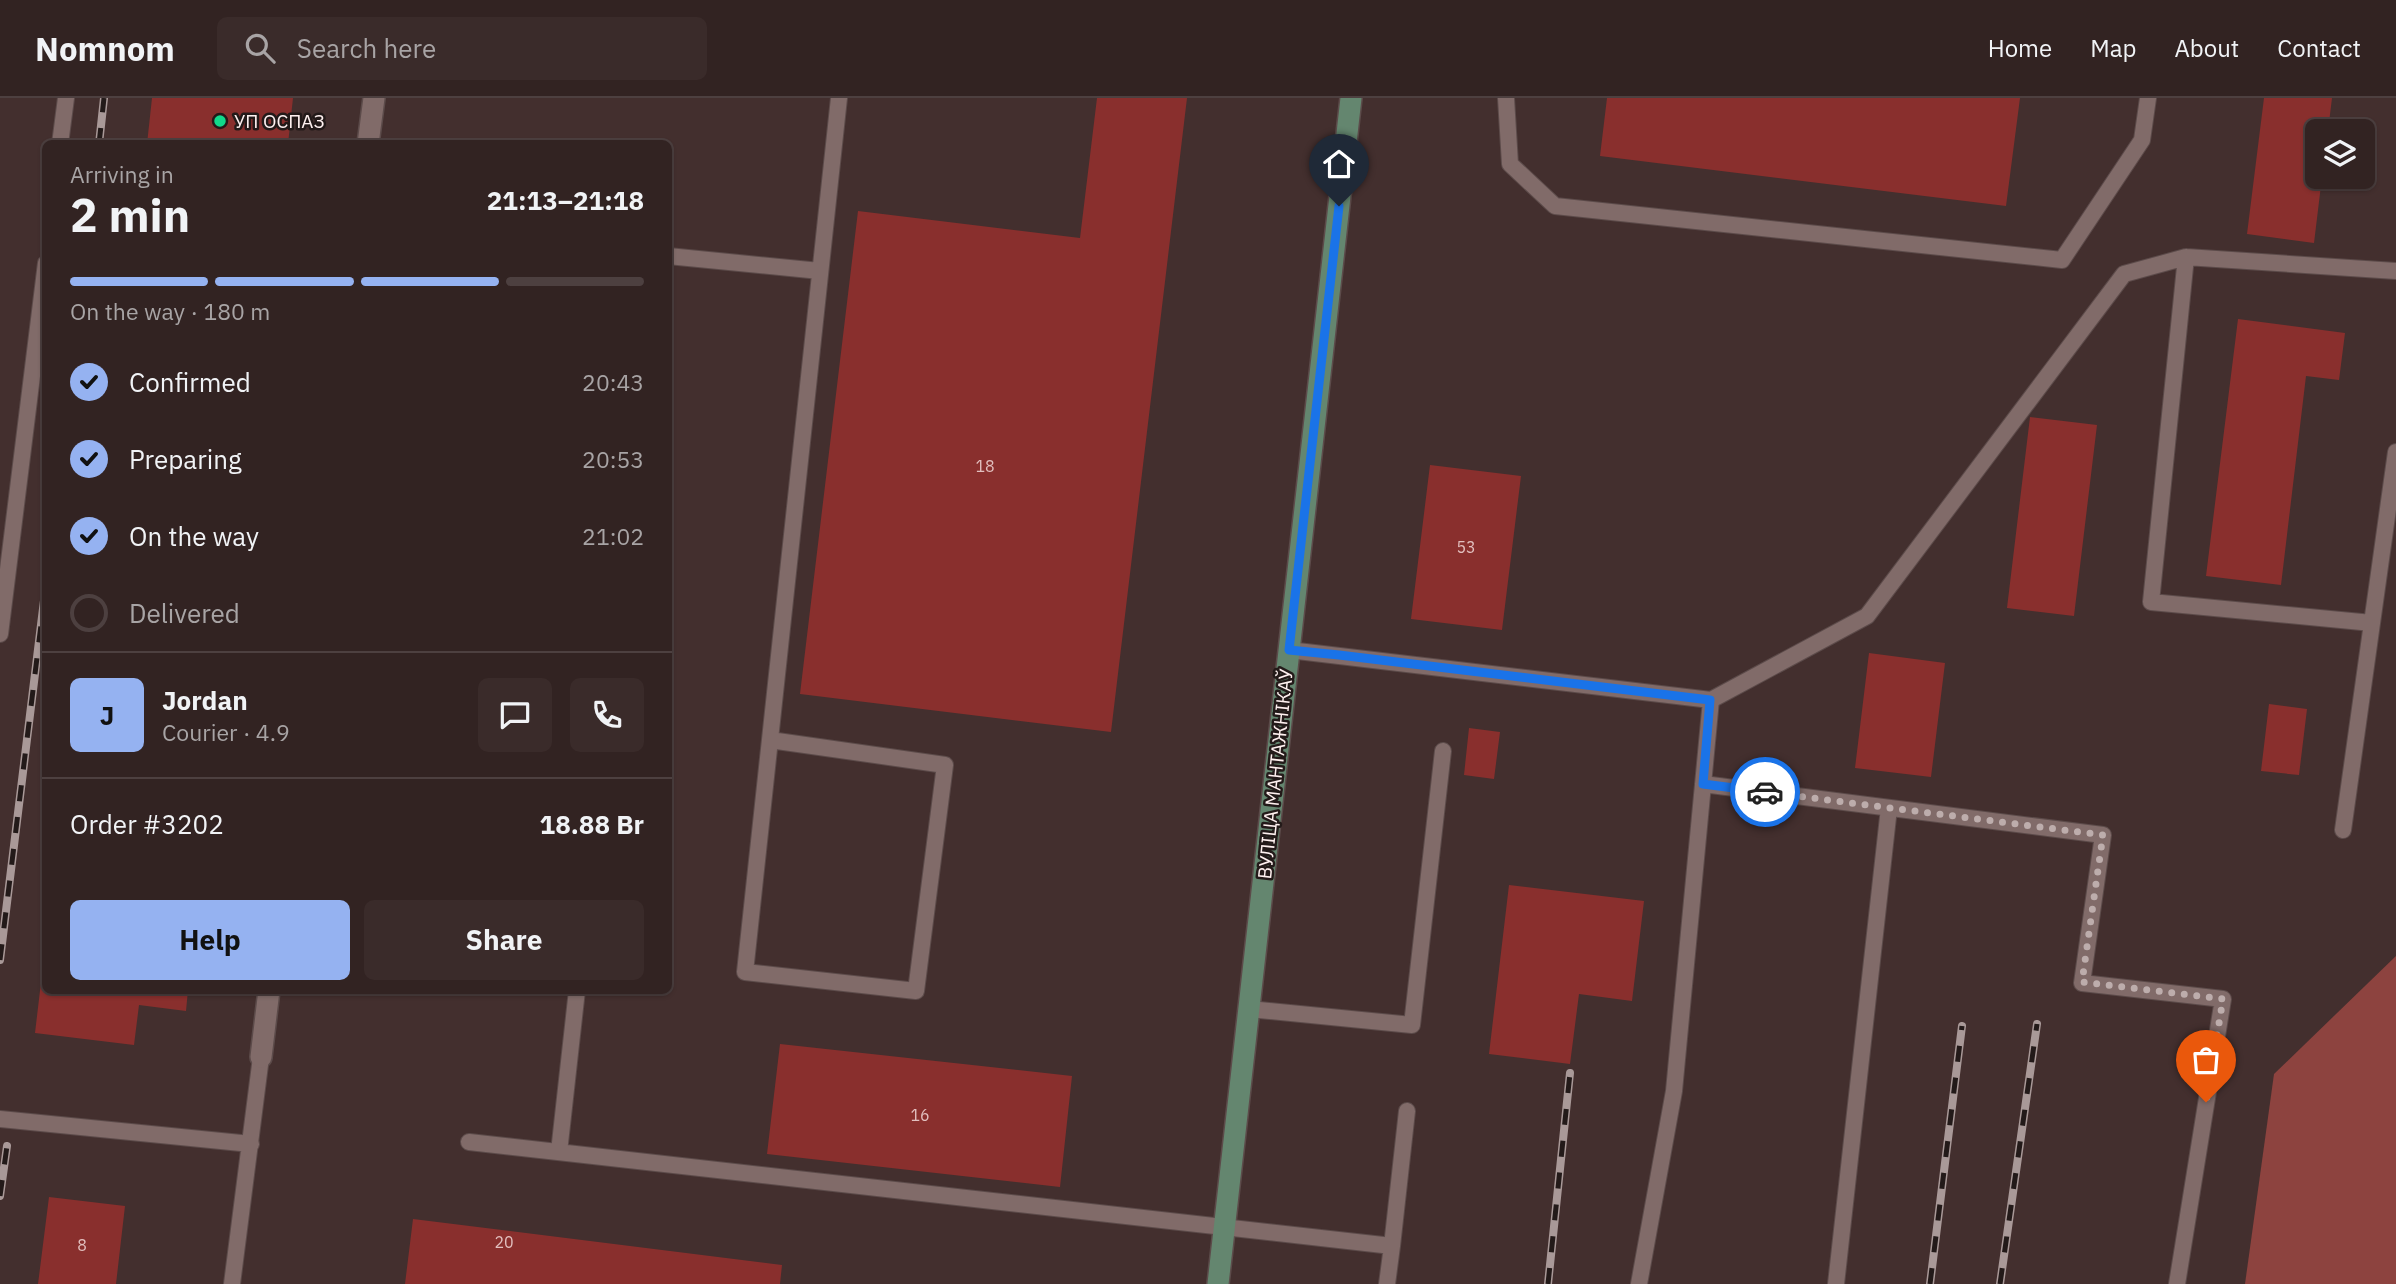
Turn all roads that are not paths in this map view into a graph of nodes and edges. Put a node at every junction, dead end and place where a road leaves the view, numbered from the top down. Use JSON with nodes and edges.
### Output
{"nodes":[{"id":1,"x":66,"y":98,"type":"edge"},
{"id":2,"x":374,"y":98,"type":"edge"},
{"id":3,"x":839,"y":98,"type":"edge"},
{"id":4,"x":1351,"y":98,"type":"edge"},
{"id":5,"x":1506,"y":98,"type":"edge"},
{"id":6,"x":2148,"y":98,"type":"edge"},
{"id":7,"x":61,"y":140,"type":"edge"},
{"id":8,"x":369,"y":140,"type":"edge"},
{"id":9,"x":672,"y":256,"type":"edge"},
{"id":10,"x":2186,"y":257,"type":"junction"},
{"id":11,"x":820,"y":271,"type":"junction"},
{"id":12,"x":2396,"y":271,"type":"edge"},
{"id":13,"x":42,"y":295,"type":"edge"},
{"id":14,"x":2396,"y":452,"type":"edge"},
{"id":15,"x":2372,"y":622,"type":"junction"},
{"id":16,"x":0,"y":634,"type":"edge"},
{"id":17,"x":1289,"y":650,"type":"junction"},
{"id":18,"x":1710,"y":700,"type":"junction"},
{"id":19,"x":770,"y":740,"type":"junction"},
{"id":20,"x":1443,"y":751,"type":"dead end"},
{"id":21,"x":1703,"y":784,"type":"junction"},
{"id":22,"x":1889,"y":808,"type":"junction"},
{"id":23,"x":2343,"y":830,"type":"dead end"},
{"id":24,"x":269,"y":994,"type":"edge"},
{"id":25,"x":577,"y":994,"type":"edge"},
{"id":26,"x":1249,"y":1009,"type":"junction"},
{"id":27,"x":261,"y":1057,"type":"joint"},
{"id":28,"x":1407,"y":1111,"type":"dead end"},
{"id":29,"x":0,"y":1119,"type":"edge"},
{"id":30,"x":469,"y":1142,"type":"dead end"},
{"id":31,"x":251,"y":1144,"type":"junction"},
{"id":32,"x":559,"y":1152,"type":"junction"},
{"id":33,"x":1224,"y":1227,"type":"junction"},
{"id":34,"x":1392,"y":1246,"type":"junction"},
{"id":35,"x":232,"y":1284,"type":"edge"},
{"id":36,"x":1218,"y":1284,"type":"edge"},
{"id":37,"x":1387,"y":1284,"type":"edge"},
{"id":38,"x":1639,"y":1284,"type":"edge"},
{"id":39,"x":1836,"y":1284,"type":"edge"},
{"id":40,"x":2177,"y":1284,"type":"edge"}],
"edges":[{"from":1,"to":7,"type":"lane"},
{"from":2,"to":8,"type":"street"},
{"from":3,"to":11,"type":"lane"},
{"from":4,"to":17,"type":"street","name":"ВУЛІЦА МАНТАЖНІКАЎ"},
{"from":5,"to":6,"type":"lane"},
{"from":9,"to":11,"type":"lane"},
{"from":10,"to":12,"type":"lane"},
{"from":10,"to":15,"type":"lane"},
{"from":10,"to":18,"type":"lane"},
{"from":11,"to":19,"type":"lane"},
{"from":13,"to":16,"type":"lane"},
{"from":14,"to":15,"type":"lane"},
{"from":15,"to":23,"type":"lane"},
{"from":17,"to":18,"type":"lane"},
{"from":17,"to":26,"type":"street","name":"ВУЛІЦА МАНТАЖНІКАЎ"},
{"from":18,"to":21,"type":"lane"},
{"from":19,"to":19,"type":"lane"},
{"from":20,"to":26,"type":"lane"},
{"from":21,"to":22,"type":"lane"},
{"from":21,"to":38,"type":"lane"},
{"from":22,"to":39,"type":"lane"},
{"from":22,"to":40,"type":"lane"},
{"from":24,"to":27,"type":"street"},
{"from":25,"to":32,"type":"lane"},
{"from":26,"to":33,"type":"street","name":"ВУЛІЦА МАНТАЖНІКАЎ"},
{"from":27,"to":31,"type":"lane"},
{"from":28,"to":34,"type":"lane"},
{"from":29,"to":31,"type":"lane"},
{"from":30,"to":32,"type":"lane"},
{"from":31,"to":35,"type":"lane"},
{"from":32,"to":33,"type":"lane"},
{"from":33,"to":34,"type":"lane"},
{"from":33,"to":36,"type":"street","name":"ВУЛІЦА МАНТАЖНІКАЎ"},
{"from":34,"to":37,"type":"lane"}]}
